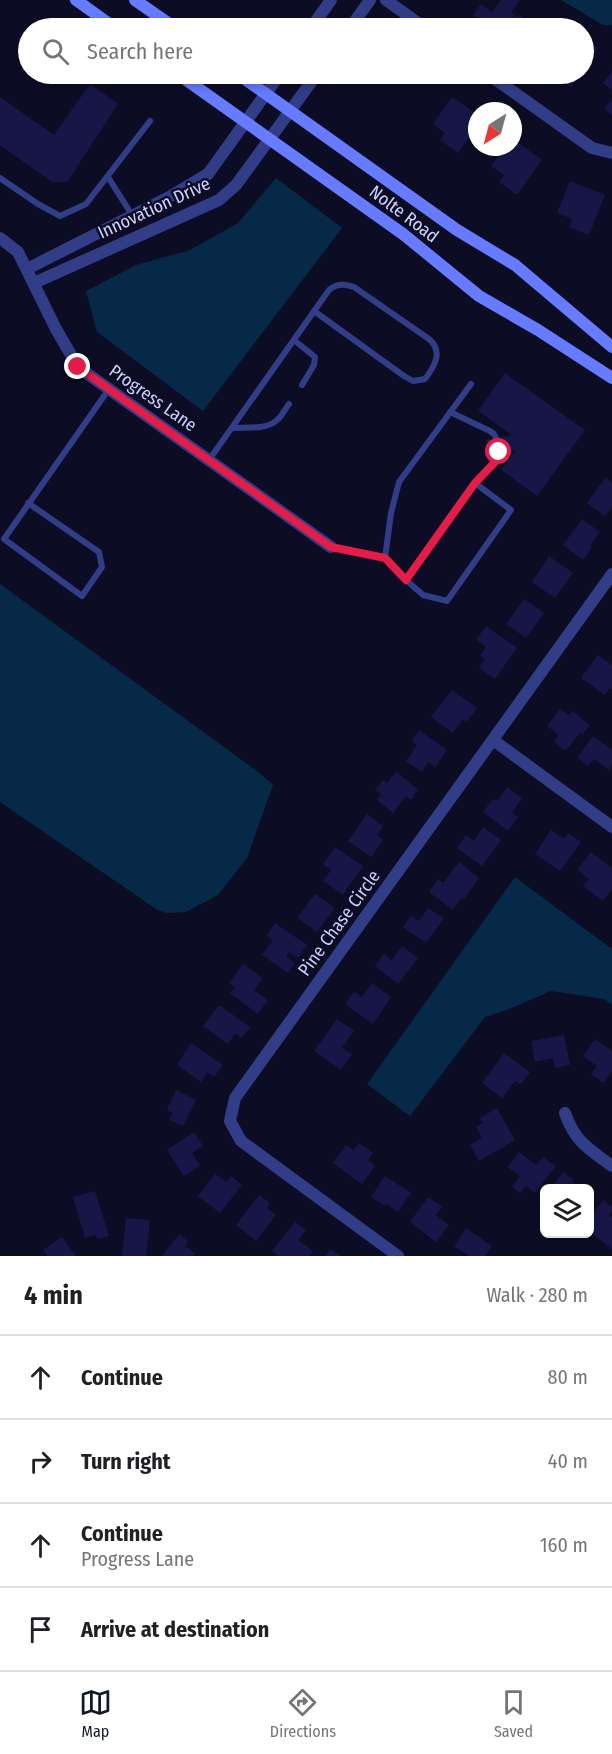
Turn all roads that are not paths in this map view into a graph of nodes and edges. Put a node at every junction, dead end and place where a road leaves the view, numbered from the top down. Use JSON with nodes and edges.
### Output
{"nodes":[{"id":1,"x":75,"y":0,"type":"edge"},
{"id":2,"x":135,"y":0,"type":"edge"},
{"id":3,"x":331,"y":0,"type":"edge"},
{"id":4,"x":370,"y":0,"type":"edge"},
{"id":5,"x":386,"y":0,"type":"edge"},
{"id":6,"x":101,"y":18,"type":"edge"},
{"id":7,"x":160,"y":18,"type":"edge"},
{"id":8,"x":318,"y":18,"type":"edge"},
{"id":9,"x":357,"y":18,"type":"edge"},
{"id":10,"x":411,"y":18,"type":"edge"},
{"id":11,"x":192,"y":84,"type":"edge"},
{"id":12,"x":253,"y":84,"type":"edge"},
{"id":13,"x":273,"y":84,"type":"edge"},
{"id":14,"x":310,"y":84,"type":"edge"},
{"id":15,"x":502,"y":84,"type":"edge"},
{"id":16,"x":266,"y":93,"type":"junction"},
{"id":17,"x":290,"y":111,"type":"junction"},
{"id":18,"x":150,"y":121,"type":"dead end"},
{"id":19,"x":245,"y":121,"type":"junction"},
{"id":20,"x":269,"y":138,"type":"junction"},
{"id":21,"x":612,"y":153,"type":"edge"},
{"id":22,"x":108,"y":177,"type":"junction"},
{"id":23,"x":0,"y":178,"type":"edge"},
{"id":24,"x":132,"y":215,"type":"junction"},
{"id":25,"x":0,"y":238,"type":"edge"},
{"id":26,"x":27,"y":269,"type":"junction"},
{"id":27,"x":34,"y":283,"type":"junction"},
{"id":28,"x":314,"y":311,"type":"junction"},
{"id":29,"x":294,"y":340,"type":"junction"},
{"id":30,"x":612,"y":347,"type":"edge"},
{"id":31,"x":612,"y":378,"type":"edge"},
{"id":32,"x":471,"y":384,"type":"dead end"},
{"id":33,"x":302,"y":385,"type":"dead end"},
{"id":34,"x":109,"y":389,"type":"junction"},
{"id":35,"x":289,"y":404,"type":"dead end"},
{"id":36,"x":450,"y":412,"type":"junction"},
{"id":37,"x":232,"y":428,"type":"junction"},
{"id":38,"x":496,"y":438,"type":"dead end"},
{"id":39,"x":499,"y":452,"type":"dead end"},
{"id":40,"x":209,"y":460,"type":"junction"},
{"id":41,"x":475,"y":483,"type":"junction"},
{"id":42,"x":28,"y":503,"type":"junction"},
{"id":43,"x":331,"y":547,"type":"joint"},
{"id":44,"x":385,"y":558,"type":"junction"},
{"id":45,"x":612,"y":574,"type":"edge"},
{"id":46,"x":406,"y":580,"type":"junction"},
{"id":47,"x":493,"y":740,"type":"junction"},
{"id":48,"x":612,"y":827,"type":"edge"},
{"id":49,"x":565,"y":1113,"type":"dead end"},
{"id":50,"x":612,"y":1166,"type":"edge"},
{"id":51,"x":398,"y":1256,"type":"edge"}],
"edges":[{"from":1,"to":6,"type":"street"},
{"from":2,"to":7,"type":"street"},
{"from":3,"to":8,"type":"street"},
{"from":4,"to":9,"type":"street"},
{"from":5,"to":10,"type":"street"},
{"from":11,"to":19,"type":"street","name":"Nolte Road"},
{"from":12,"to":16,"type":"street","name":"Nolte Road"},
{"from":13,"to":16,"type":"street","name":"Innovation Drive"},
{"from":14,"to":17,"type":"street","name":"Innovation Drive"},
{"from":15,"to":21,"type":"street"},
{"from":16,"to":17,"type":"street","name":"Nolte Road"},
{"from":16,"to":19,"type":"street","name":"Innovation Drive"},
{"from":17,"to":20,"type":"street","name":"Innovation Drive"},
{"from":17,"to":30,"type":"street","name":"Nolte Road"},
{"from":18,"to":22,"type":"lane"},
{"from":19,"to":20,"type":"street","name":"Nolte Road"},
{"from":19,"to":24,"type":"street","name":"Innovation Drive"},
{"from":20,"to":27,"type":"street","name":"Innovation Drive"},
{"from":20,"to":31,"type":"street","name":"Nolte Road"},
{"from":22,"to":23,"type":"lane"},
{"from":22,"to":24,"type":"lane"},
{"from":24,"to":26,"type":"street","name":"Innovation Drive"},
{"from":25,"to":26,"type":"street","name":"Progress Lane"},
{"from":26,"to":27,"type":"street","name":"Progress Lane"},
{"from":27,"to":34,"type":"street","name":"Progress Lane"},
{"from":28,"to":28,"type":"lane"},
{"from":28,"to":29,"type":"lane"},
{"from":29,"to":33,"type":"lane"},
{"from":29,"to":37,"type":"lane"},
{"from":32,"to":36,"type":"lane"},
{"from":34,"to":40,"type":"street","name":"Progress Lane"},
{"from":34,"to":42,"type":"lane"},
{"from":35,"to":37,"type":"lane"},
{"from":36,"to":38,"type":"lane"},
{"from":36,"to":44,"type":"lane"},
{"from":37,"to":40,"type":"lane"},
{"from":39,"to":41,"type":"lane"},
{"from":40,"to":43,"type":"street","name":"Progress Lane"},
{"from":41,"to":46,"type":"lane"},
{"from":41,"to":46,"type":"lane"},
{"from":42,"to":42,"type":"lane"},
{"from":43,"to":44,"type":"lane"},
{"from":44,"to":46,"type":"lane"},
{"from":45,"to":47,"type":"street","name":"Pine Chase Circle"},
{"from":47,"to":48,"type":"street"},
{"from":47,"to":51,"type":"street","name":"Pine Chase Circle"},
{"from":49,"to":50,"type":"street"}]}
